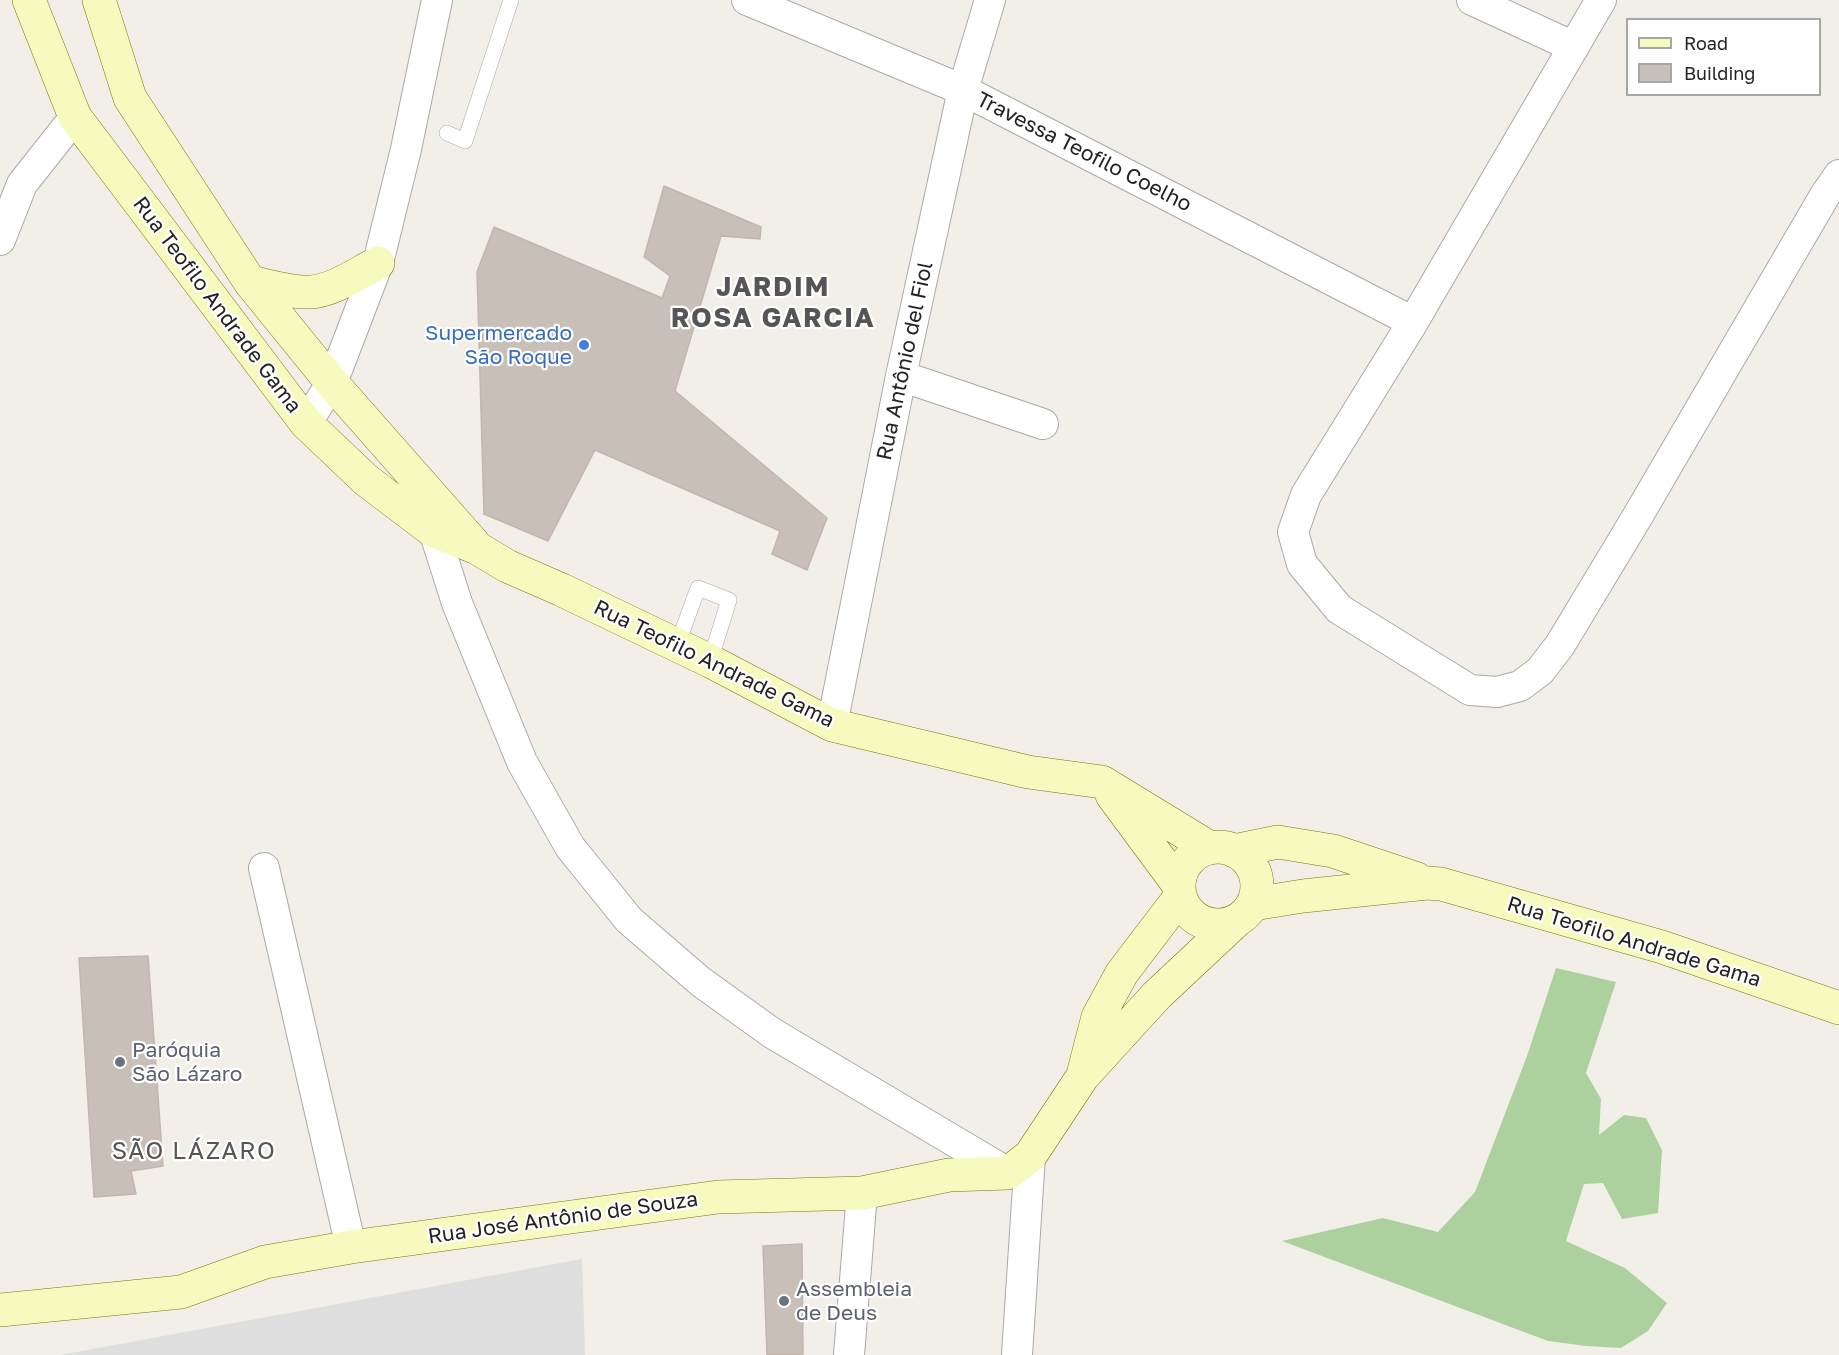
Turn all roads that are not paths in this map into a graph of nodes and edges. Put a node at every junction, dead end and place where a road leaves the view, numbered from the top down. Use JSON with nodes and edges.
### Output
{"nodes":[{"id":1,"x":29,"y":0,"type":"edge"},
{"id":2,"x":99,"y":0,"type":"edge"},
{"id":3,"x":437,"y":0,"type":"edge"},
{"id":4,"x":511,"y":0,"type":"edge"},
{"id":5,"x":747,"y":0,"type":"edge"},
{"id":6,"x":990,"y":0,"type":"edge"},
{"id":7,"x":1472,"y":0,"type":"edge"},
{"id":8,"x":1601,"y":0,"type":"edge"},
{"id":9,"x":1574,"y":47,"type":"junction"},
{"id":10,"x":963,"y":90,"type":"junction"},
{"id":11,"x":75,"y":117,"type":"junction"},
{"id":12,"x":447,"y":133,"type":"dead end"},
{"id":13,"x":1839,"y":175,"type":"edge"},
{"id":14,"x":11,"y":185,"type":"edge"},
{"id":15,"x":0,"y":240,"type":"edge"},
{"id":16,"x":378,"y":263,"type":"junction"},
{"id":17,"x":250,"y":282,"type":"junction"},
{"id":18,"x":1413,"y":322,"type":"junction"},
{"id":19,"x":901,"y":376,"type":"junction"},
{"id":20,"x":332,"y":383,"type":"junction"},
{"id":21,"x":306,"y":423,"type":"junction"},
{"id":22,"x":1042,"y":424,"type":"dead end"},
{"id":23,"x":420,"y":481,"type":"junction"},
{"id":24,"x":432,"y":530,"type":"junction"},
{"id":25,"x":477,"y":548,"type":"junction"},
{"id":26,"x":677,"y":646,"type":"junction"},
{"id":27,"x":710,"y":661,"type":"junction"},
{"id":28,"x":832,"y":725,"type":"junction"},
{"id":29,"x":1102,"y":782,"type":"junction"},
{"id":30,"x":1222,"y":849,"type":"junction"},
{"id":31,"x":264,"y":868,"type":"dead end"},
{"id":32,"x":1427,"y":883,"type":"junction"},
{"id":33,"x":1179,"y":891,"type":"junction"},
{"id":34,"x":1244,"y":913,"type":"junction"},
{"id":35,"x":1839,"y":1008,"type":"edge"},
{"id":36,"x":1083,"y":1076,"type":"junction"},
{"id":37,"x":1019,"y":1164,"type":"junction"},
{"id":38,"x":862,"y":1193,"type":"junction"},
{"id":39,"x":351,"y":1247,"type":"junction"},
{"id":40,"x":0,"y":1310,"type":"edge"},
{"id":41,"x":849,"y":1355,"type":"edge"},
{"id":42,"x":1017,"y":1355,"type":"edge"}],
"edges":[{"from":1,"to":11,"type":"street","name":"Rua Teofilo Andrade Gama"},
{"from":2,"to":17,"type":"street","name":"Rua Teofilo Andrade Gama"},
{"from":3,"to":16,"type":"street"},
{"from":4,"to":12,"type":"lane"},
{"from":5,"to":10,"type":"street","name":"Travessa Teofilo Coelho"},
{"from":6,"to":10,"type":"street","name":"Rua Antônio del Fiol"},
{"from":7,"to":9,"type":"street"},
{"from":8,"to":9,"type":"street"},
{"from":9,"to":18,"type":"street"},
{"from":10,"to":18,"type":"street","name":"Travessa Teofilo Coelho"},
{"from":10,"to":19,"type":"street","name":"Rua Antônio del Fiol"},
{"from":11,"to":14,"type":"street"},
{"from":11,"to":21,"type":"street","name":"Rua Teofilo Andrade Gama"},
{"from":13,"to":18,"type":"street"},
{"from":14,"to":15,"type":"street"},
{"from":16,"to":17,"type":"street"},
{"from":16,"to":20,"type":"street"},
{"from":17,"to":20,"type":"street","name":"Rua Teofilo Andrade Gama"},
{"from":19,"to":22,"type":"street"},
{"from":19,"to":28,"type":"street","name":"Rua Antônio del Fiol"},
{"from":20,"to":21,"type":"street"},
{"from":20,"to":23,"type":"street","name":"Rua Teofilo Andrade Gama"},
{"from":21,"to":24,"type":"street","name":"Rua Teofilo Andrade Gama"},
{"from":23,"to":24,"type":"street"},
{"from":23,"to":25,"type":"street","name":"Rua Teofilo Andrade Gama"},
{"from":24,"to":25,"type":"street","name":"Rua Teofilo Andrade Gama"},
{"from":24,"to":37,"type":"street"},
{"from":25,"to":26,"type":"street","name":"Rua Teofilo Andrade Gama"},
{"from":26,"to":27,"type":"street","name":"Rua Teofilo Andrade Gama"},
{"from":26,"to":27,"type":"lane"},
{"from":27,"to":28,"type":"street","name":"Rua Teofilo Andrade Gama"},
{"from":28,"to":29,"type":"street","name":"Rua Teofilo Andrade Gama"},
{"from":29,"to":30,"type":"street","name":"Rua Teofilo Andrade Gama"},
{"from":29,"to":33,"type":"street","name":"Rua Teofilo Andrade Gama"},
{"from":30,"to":32,"type":"street","name":"Rua Teofilo Andrade Gama"},
{"from":30,"to":33,"type":"street","name":"Rua Teofilo Andrade Gama"},
{"from":30,"to":34,"type":"street","name":"Rua Teofilo Andrade Gama"},
{"from":31,"to":39,"type":"street"},
{"from":32,"to":34,"type":"street","name":"Rua Teofilo Andrade Gama"},
{"from":32,"to":35,"type":"street","name":"Rua Teofilo Andrade Gama"},
{"from":33,"to":34,"type":"street","name":"Rua Teofilo Andrade Gama"},
{"from":33,"to":36,"type":"street"},
{"from":34,"to":36,"type":"street"},
{"from":36,"to":37,"type":"street"},
{"from":37,"to":38,"type":"street","name":"Rua José Antônio de Souza"},
{"from":37,"to":42,"type":"street"},
{"from":38,"to":39,"type":"street","name":"Rua José Antônio de Souza"},
{"from":38,"to":41,"type":"street"},
{"from":39,"to":40,"type":"street","name":"Rua José Antônio de Souza"}]}
